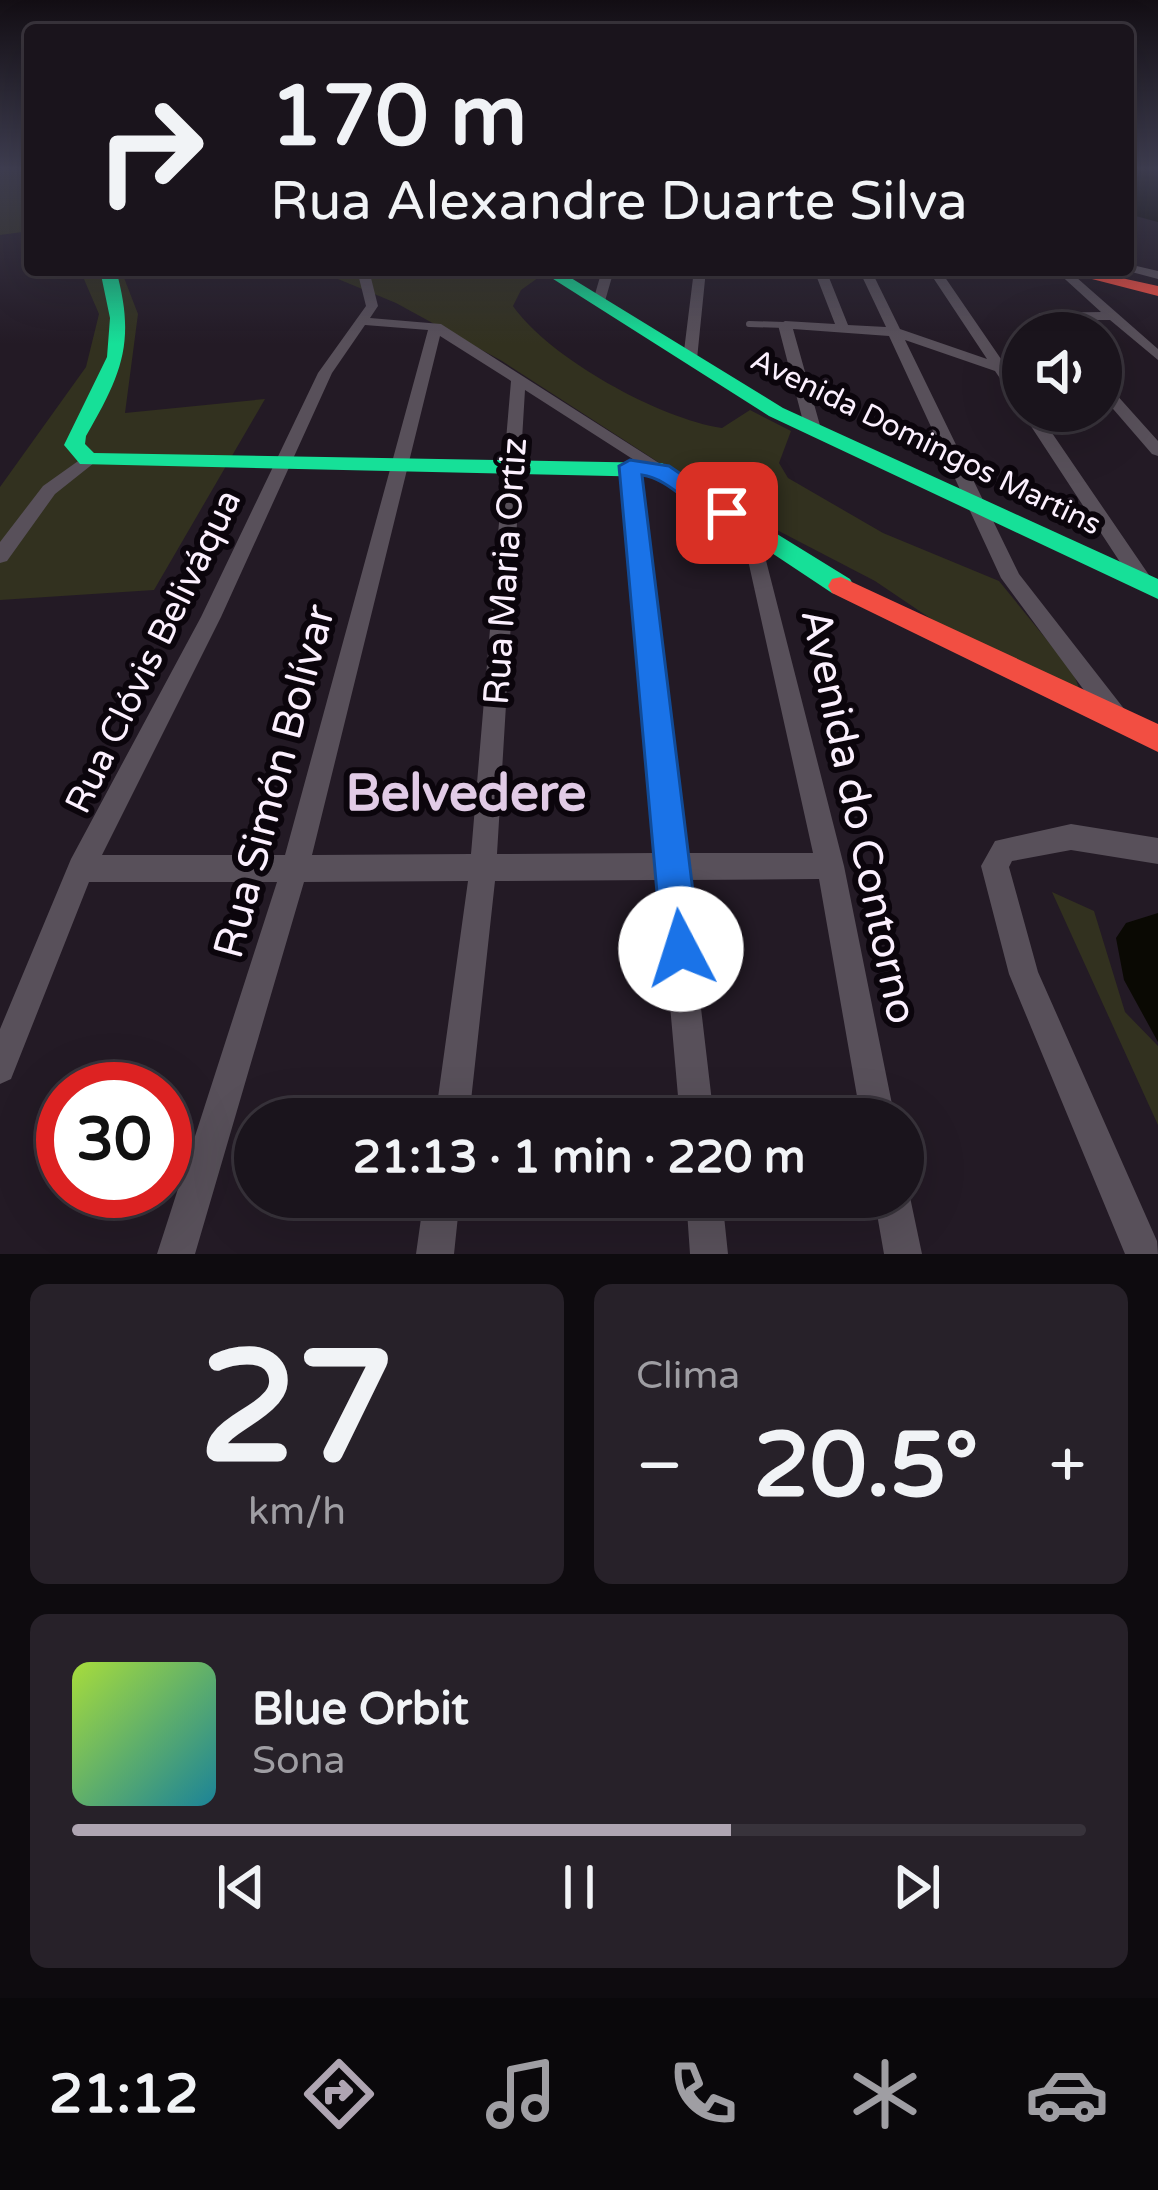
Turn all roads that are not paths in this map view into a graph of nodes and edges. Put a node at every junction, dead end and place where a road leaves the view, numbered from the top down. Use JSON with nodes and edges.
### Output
{"nodes":[{"id":1,"x":110,"y":276,"type":"edge"},
{"id":2,"x":365,"y":276,"type":"edge"},
{"id":3,"x":557,"y":276,"type":"edge"},
{"id":4,"x":606,"y":276,"type":"edge"},
{"id":5,"x":699,"y":276,"type":"edge"},
{"id":6,"x":822,"y":276,"type":"edge"},
{"id":7,"x":869,"y":276,"type":"edge"},
{"id":8,"x":938,"y":276,"type":"edge"},
{"id":9,"x":1070,"y":276,"type":"edge"},
{"id":10,"x":1107,"y":276,"type":"edge"},
{"id":11,"x":1123,"y":276,"type":"edge"},
{"id":12,"x":1158,"y":283,"type":"edge"},
{"id":13,"x":599,"y":301,"type":"junction"},
{"id":14,"x":1109,"y":312,"type":"edge"},
{"id":15,"x":363,"y":321,"type":"junction"},
{"id":16,"x":749,"y":324,"type":"dead end"},
{"id":17,"x":1122,"y":324,"type":"edge"},
{"id":18,"x":785,"y":325,"type":"junction"},
{"id":19,"x":436,"y":327,"type":"junction"},
{"id":20,"x":843,"y":329,"type":"junction"},
{"id":21,"x":895,"y":332,"type":"junction"},
{"id":22,"x":1158,"y":356,"type":"edge"},
{"id":23,"x":690,"y":359,"type":"junction"},
{"id":24,"x":1002,"y":369,"type":"joint"},
{"id":25,"x":518,"y":382,"type":"junction"},
{"id":26,"x":1122,"y":409,"type":"edge"},
{"id":27,"x":813,"y":429,"type":"junction"},
{"id":28,"x":1044,"y":432,"type":"edge"},
{"id":29,"x":1154,"y":443,"type":"edge"},
{"id":30,"x":88,"y":458,"type":"junction"},
{"id":31,"x":280,"y":466,"type":"junction"},
{"id":32,"x":395,"y":466,"type":"junction"},
{"id":33,"x":512,"y":466,"type":"junction"},
{"id":34,"x":630,"y":466,"type":"junction"},
{"id":35,"x":662,"y":470,"type":"junction"},
{"id":36,"x":977,"y":504,"type":"junction"},
{"id":37,"x":751,"y":533,"type":"junction"},
{"id":38,"x":0,"y":556,"type":"edge"},
{"id":39,"x":1151,"y":587,"type":"edge"},
{"id":40,"x":1122,"y":723,"type":"junction"},
{"id":41,"x":1158,"y":739,"type":"edge"},
{"id":42,"x":1158,"y":851,"type":"edge"},
{"id":43,"x":673,"y":864,"type":"junction"},
{"id":44,"x":830,"y":866,"type":"junction"},
{"id":45,"x":295,"y":867,"type":"junction"},
{"id":46,"x":483,"y":867,"type":"junction"},
{"id":47,"x":81,"y":869,"type":"junction"},
{"id":48,"x":0,"y":1068,"type":"edge"},
{"id":49,"x":455,"y":1098,"type":"edge"},
{"id":50,"x":695,"y":1098,"type":"edge"},
{"id":51,"x":874,"y":1098,"type":"edge"},
{"id":52,"x":439,"y":1218,"type":"edge"},
{"id":53,"x":706,"y":1218,"type":"edge"},
{"id":54,"x":896,"y":1218,"type":"edge"},
{"id":55,"x":176,"y":1254,"type":"edge"},
{"id":56,"x":435,"y":1254,"type":"edge"},
{"id":57,"x":709,"y":1254,"type":"edge"},
{"id":58,"x":903,"y":1254,"type":"edge"},
{"id":59,"x":1144,"y":1254,"type":"edge"}],
"edges":[{"from":1,"to":30,"type":"street"},
{"from":2,"to":15,"type":"street"},
{"from":3,"to":13,"type":"street","name":"Avenida Domingos Martins"},
{"from":4,"to":13,"type":"street"},
{"from":5,"to":23,"type":"street"},
{"from":6,"to":20,"type":"street"},
{"from":7,"to":21,"type":"street"},
{"from":8,"to":24,"type":"street"},
{"from":9,"to":14,"type":"street"},
{"from":10,"to":12,"type":"street"},
{"from":11,"to":12,"type":"street"},
{"from":13,"to":23,"type":"street","name":"Avenida Domingos Martins"},
{"from":15,"to":19,"type":"street"},
{"from":15,"to":31,"type":"street","name":"Rua Clóvis Beliváqua"},
{"from":16,"to":18,"type":"lane"},
{"from":17,"to":22,"type":"street"},
{"from":18,"to":20,"type":"street"},
{"from":18,"to":27,"type":"street"},
{"from":19,"to":25,"type":"street"},
{"from":19,"to":32,"type":"street","name":"Rua Simón Bolívar"},
{"from":20,"to":21,"type":"street"},
{"from":21,"to":24,"type":"street"},
{"from":21,"to":36,"type":"street"},
{"from":23,"to":27,"type":"street","name":"Avenida Domingos Martins"},
{"from":25,"to":33,"type":"street","name":"Rua Maria Ortiz"},
{"from":25,"to":35,"type":"street"},
{"from":26,"to":29,"type":"street"},
{"from":27,"to":36,"type":"street","name":"Avenida Domingos Martins"},
{"from":28,"to":39,"type":"street"},
{"from":30,"to":31,"type":"street"},
{"from":30,"to":38,"type":"street"},
{"from":31,"to":32,"type":"street"},
{"from":31,"to":47,"type":"street","name":"Rua Clóvis Beliváqua"},
{"from":32,"to":33,"type":"street"},
{"from":32,"to":45,"type":"street","name":"Rua Simón Bolívar"},
{"from":33,"to":34,"type":"street"},
{"from":33,"to":46,"type":"street","name":"Rua Maria Ortiz"},
{"from":34,"to":35,"type":"street"},
{"from":34,"to":43,"type":"street"},
{"from":35,"to":37,"type":"street"},
{"from":36,"to":39,"type":"street","name":"Avenida Domingos Martins"},
{"from":36,"to":40,"type":"street"},
{"from":37,"to":40,"type":"street"},
{"from":37,"to":44,"type":"street","name":"Avenida do Contorno"},
{"from":40,"to":41,"type":"street"},
{"from":42,"to":59,"type":"street"},
{"from":43,"to":44,"type":"street"},
{"from":43,"to":46,"type":"street"},
{"from":43,"to":50,"type":"street"},
{"from":44,"to":51,"type":"street","name":"Avenida do Contorno"},
{"from":45,"to":46,"type":"street"},
{"from":45,"to":47,"type":"street"},
{"from":45,"to":55,"type":"street","name":"Rua Simón Bolívar"},
{"from":46,"to":49,"type":"street","name":"Rua Maria Ortiz"},
{"from":47,"to":48,"type":"street","name":"Rua Clóvis Beliváqua"},
{"from":52,"to":56,"type":"street"},
{"from":53,"to":57,"type":"street"},
{"from":54,"to":58,"type":"street"}]}
